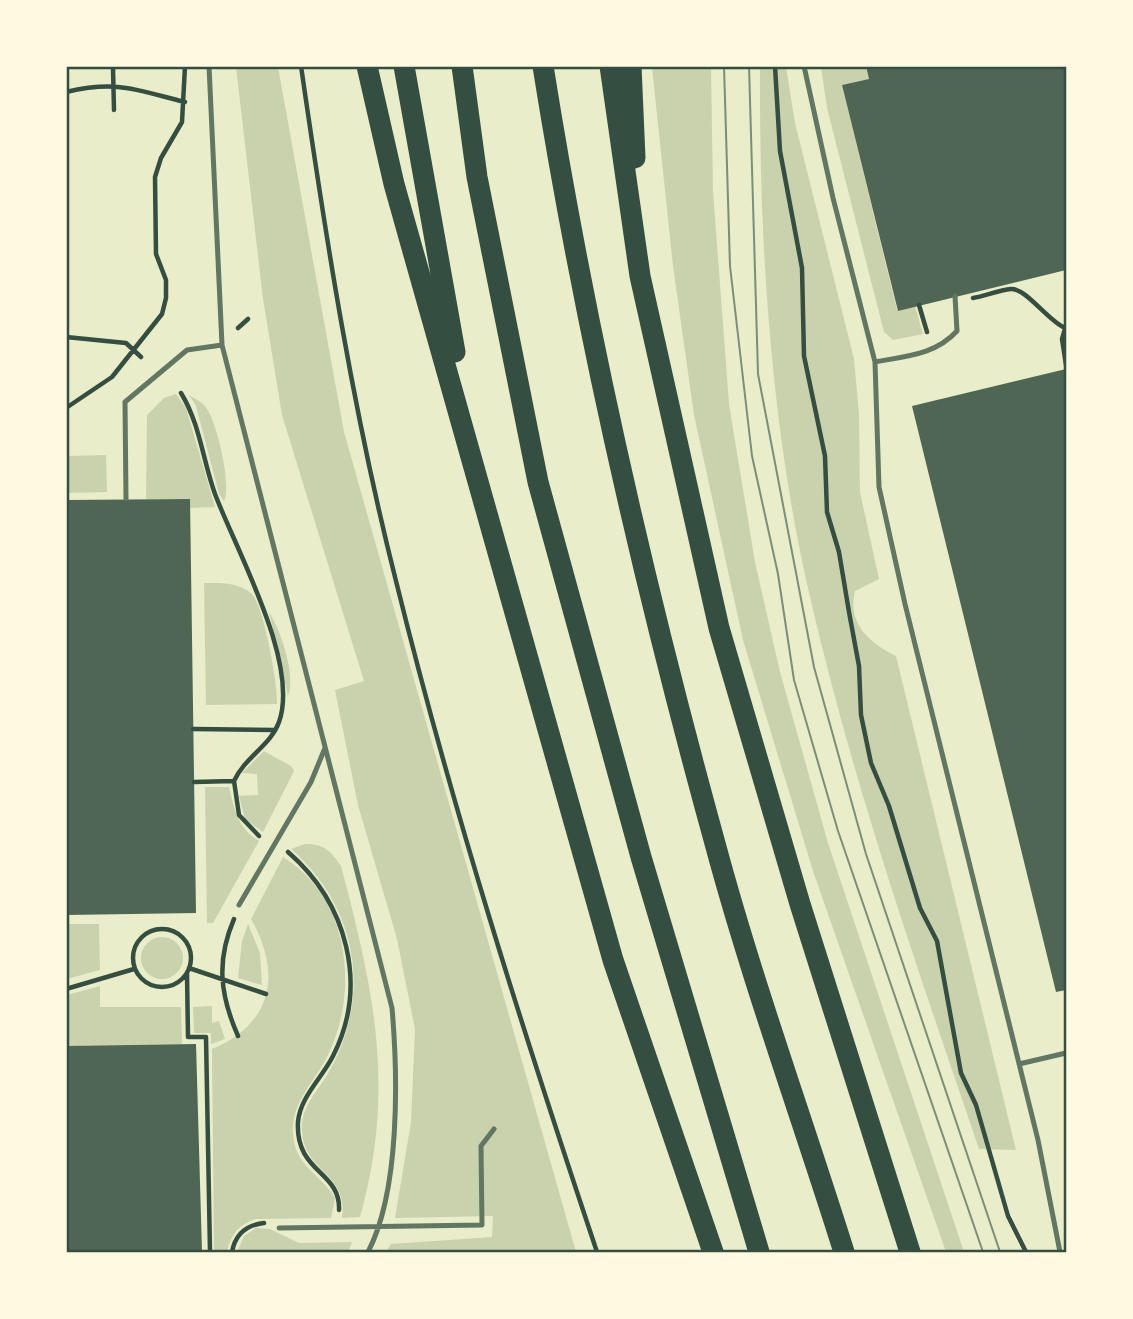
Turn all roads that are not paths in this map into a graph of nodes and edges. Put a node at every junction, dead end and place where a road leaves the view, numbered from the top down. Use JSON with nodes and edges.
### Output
{"nodes":[{"id":1,"x":209,"y":66,"type":"edge"},
{"id":2,"x":367,"y":66,"type":"edge"},
{"id":3,"x":404,"y":66,"type":"edge"},
{"id":4,"x":462,"y":66,"type":"edge"},
{"id":5,"x":543,"y":66,"type":"edge"},
{"id":6,"x":610,"y":66,"type":"edge"},
{"id":7,"x":631,"y":66,"type":"edge"},
{"id":8,"x":804,"y":66,"type":"edge"},
{"id":9,"x":640,"y":276,"type":"junction"},
{"id":10,"x":955,"y":296,"type":"dead end"},
{"id":11,"x":222,"y":345,"type":"junction"},
{"id":12,"x":875,"y":362,"type":"junction"},
{"id":13,"x":479,"y":481,"type":"junction"},
{"id":14,"x":126,"y":499,"type":"dead end"},
{"id":15,"x":325,"y":748,"type":"junction"},
{"id":16,"x":239,"y":905,"type":"road end"},
{"id":17,"x":1066,"y":1053,"type":"edge"},
{"id":18,"x":1019,"y":1064,"type":"junction"},
{"id":19,"x":494,"y":1129,"type":"dead end"},
{"id":20,"x":377,"y":1227,"type":"junction"},
{"id":21,"x":279,"y":1228,"type":"road end"},
{"id":22,"x":368,"y":1252,"type":"edge"},
{"id":23,"x":713,"y":1252,"type":"edge"},
{"id":24,"x":759,"y":1252,"type":"edge"},
{"id":25,"x":844,"y":1252,"type":"edge"},
{"id":26,"x":910,"y":1252,"type":"edge"},
{"id":27,"x":1060,"y":1252,"type":"edge"}],
"edges":[{"from":1,"to":11,"type":"lane"},
{"from":2,"to":13,"type":"highway"},
{"from":3,"to":13,"type":"highway"},
{"from":4,"to":24,"type":"highway"},
{"from":5,"to":25,"type":"highway"},
{"from":6,"to":9,"type":"highway"},
{"from":7,"to":9,"type":"highway"},
{"from":8,"to":12,"type":"lane"},
{"from":9,"to":26,"type":"highway"},
{"from":10,"to":12,"type":"lane"},
{"from":11,"to":14,"type":"lane"},
{"from":11,"to":15,"type":"lane"},
{"from":12,"to":18,"type":"lane"},
{"from":13,"to":23,"type":"highway"},
{"from":15,"to":16,"type":"lane"},
{"from":15,"to":20,"type":"lane"},
{"from":17,"to":18,"type":"lane"},
{"from":18,"to":27,"type":"lane"},
{"from":19,"to":20,"type":"lane"},
{"from":20,"to":21,"type":"lane"},
{"from":20,"to":22,"type":"lane"}]}
